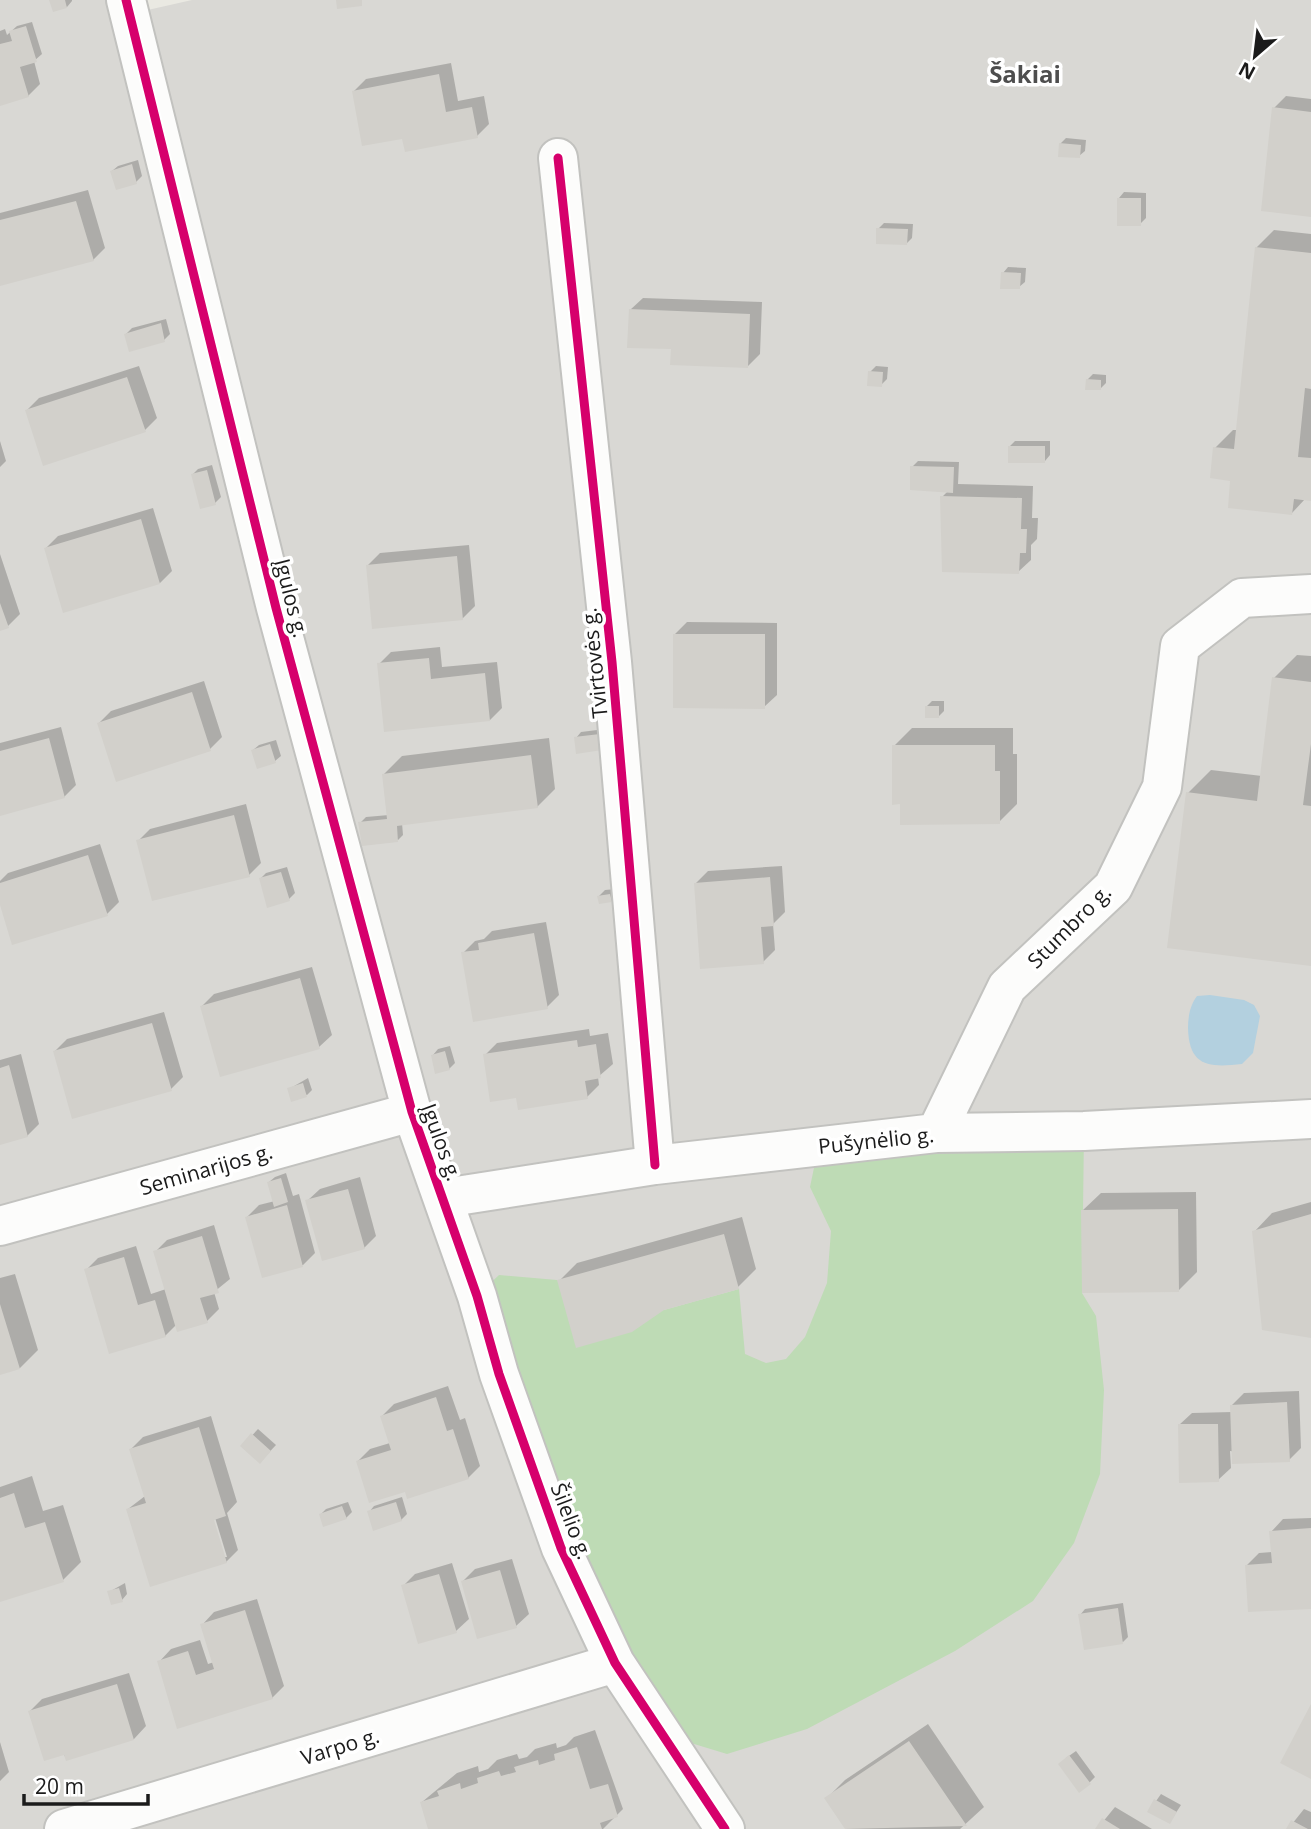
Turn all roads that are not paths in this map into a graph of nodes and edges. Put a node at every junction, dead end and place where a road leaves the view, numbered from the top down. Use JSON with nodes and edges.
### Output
{"nodes":[{"id":1,"x":126,"y":0,"type":"edge"},
{"id":2,"x":558,"y":158,"type":"dead end"},
{"id":3,"x":1311,"y":594,"type":"edge"},
{"id":4,"x":412,"y":1112,"type":"junction"},
{"id":5,"x":1311,"y":1119,"type":"edge"},
{"id":6,"x":936,"y":1133,"type":"junction"},
{"id":7,"x":655,"y":1165,"type":"junction"},
{"id":8,"x":444,"y":1198,"type":"junction"},
{"id":9,"x":0,"y":1226,"type":"edge"},
{"id":10,"x":615,"y":1664,"type":"junction"},
{"id":11,"x":64,"y":1829,"type":"edge"},
{"id":12,"x":725,"y":1829,"type":"edge"}],
"edges":[{"from":1,"to":4,"type":"street","name":"Įgulos g."},
{"from":2,"to":7,"type":"street","name":"Tvirtovės g."},
{"from":3,"to":6,"type":"street","name":"Stumbro g."},
{"from":4,"to":8,"type":"street","name":"Įgulos g."},
{"from":4,"to":9,"type":"street","name":"Seminarijos g."},
{"from":5,"to":6,"type":"street","name":"Pušynėlio g."},
{"from":6,"to":7,"type":"street","name":"Pušynėlio g."},
{"from":7,"to":8,"type":"street","name":"Pušynėlio g."},
{"from":8,"to":10,"type":"street","name":"Šilelio g."},
{"from":10,"to":11,"type":"street","name":"Varpo g."},
{"from":10,"to":12,"type":"street","name":"Šilelio g."}]}
